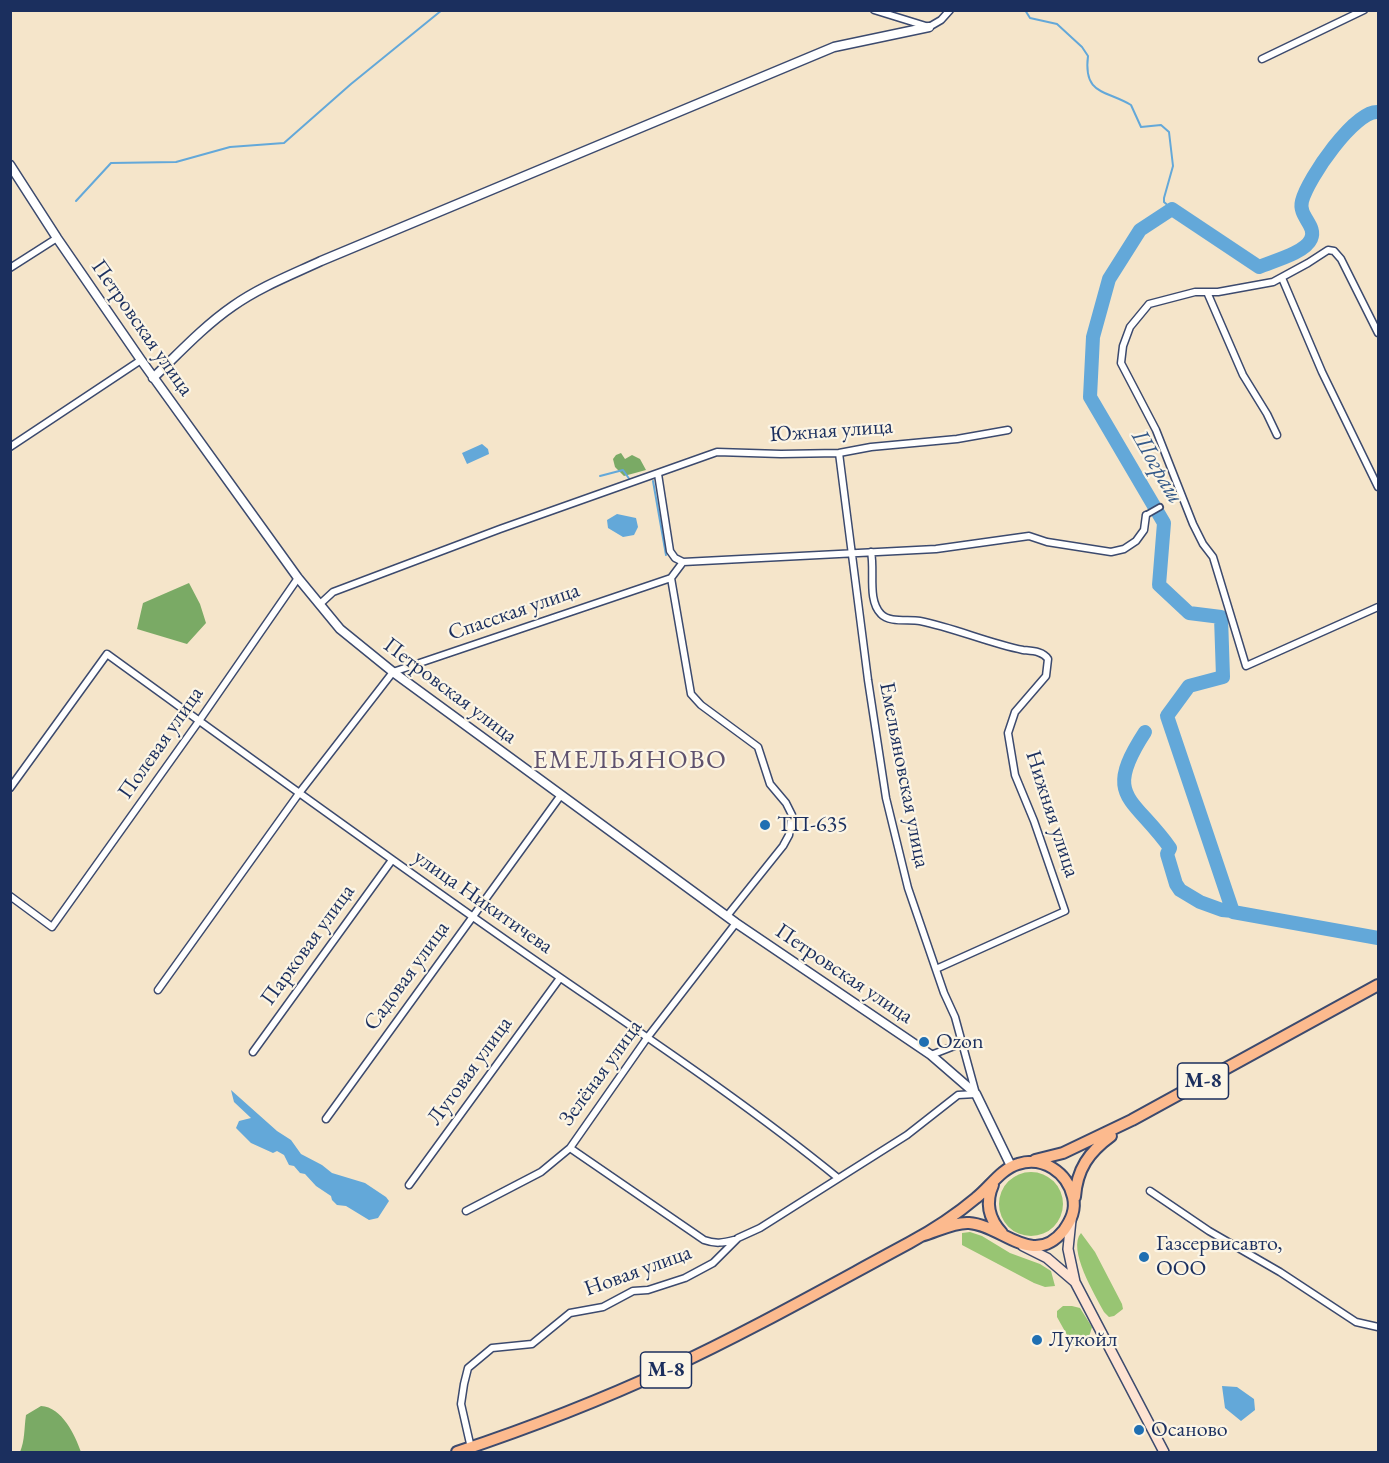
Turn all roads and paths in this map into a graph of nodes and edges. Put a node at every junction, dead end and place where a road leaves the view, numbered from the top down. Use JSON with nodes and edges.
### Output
{"nodes":[{"id":1,"x":874,"y":10,"type":"edge"},
{"id":2,"x":950,"y":10,"type":"edge"},
{"id":3,"x":1360,"y":11,"type":"edge"},
{"id":4,"x":885,"y":12,"type":"edge"},
{"id":5,"x":929,"y":27,"type":"junction"},
{"id":6,"x":1262,"y":60,"type":"dead end"},
{"id":7,"x":10,"y":165,"type":"edge"},
{"id":8,"x":57,"y":238,"type":"junction"},
{"id":9,"x":10,"y":268,"type":"edge"},
{"id":10,"x":1282,"y":278,"type":"junction"},
{"id":11,"x":1207,"y":292,"type":"junction"},
{"id":12,"x":1378,"y":333,"type":"edge"},
{"id":13,"x":141,"y":360,"type":"junction"},
{"id":14,"x":153,"y":378,"type":"junction"},
{"id":15,"x":1008,"y":430,"type":"dead end"},
{"id":16,"x":1277,"y":435,"type":"dead end"},
{"id":17,"x":10,"y":447,"type":"edge"},
{"id":18,"x":839,"y":453,"type":"junction"},
{"id":19,"x":658,"y":474,"type":"junction"},
{"id":20,"x":1378,"y":487,"type":"edge"},
{"id":21,"x":1160,"y":507,"type":"dead end"},
{"id":22,"x":1146,"y":515,"type":"joint"},
{"id":23,"x":852,"y":552,"type":"junction"},
{"id":24,"x":871,"y":552,"type":"junction"},
{"id":25,"x":682,"y":562,"type":"junction"},
{"id":26,"x":298,"y":578,"type":"junction"},
{"id":27,"x":671,"y":579,"type":"junction"},
{"id":28,"x":320,"y":604,"type":"junction"},
{"id":29,"x":1378,"y":607,"type":"edge"},
{"id":30,"x":393,"y":672,"type":"junction"},
{"id":31,"x":199,"y":721,"type":"junction"},
{"id":32,"x":10,"y":788,"type":"edge"},
{"id":33,"x":300,"y":792,"type":"junction"},
{"id":34,"x":561,"y":795,"type":"junction"},
{"id":35,"x":392,"y":860,"type":"junction"},
{"id":36,"x":10,"y":896,"type":"edge"},
{"id":37,"x":472,"y":916,"type":"junction"},
{"id":38,"x":727,"y":916,"type":"junction"},
{"id":39,"x":736,"y":923,"type":"junction"},
{"id":40,"x":936,"y":969,"type":"junction"},
{"id":41,"x":561,"y":978,"type":"junction"},
{"id":42,"x":1378,"y":985,"type":"edge"},
{"id":43,"x":158,"y":990,"type":"dead end"},
{"id":44,"x":647,"y":1038,"type":"junction"},
{"id":45,"x":962,"y":1043,"type":"junction"},
{"id":46,"x":253,"y":1052,"type":"dead end"},
{"id":47,"x":931,"y":1055,"type":"junction"},
{"id":48,"x":976,"y":1094,"type":"junction"},
{"id":49,"x":326,"y":1119,"type":"dead end"},
{"id":50,"x":1132,"y":1120,"type":"junction"},
{"id":51,"x":570,"y":1148,"type":"junction"},
{"id":52,"x":1012,"y":1167,"type":"junction"},
{"id":53,"x":838,"y":1178,"type":"junction"},
{"id":54,"x":410,"y":1185,"type":"dead end"},
{"id":55,"x":1150,"y":1191,"type":"dead end"},
{"id":56,"x":1074,"y":1203,"type":"junction"},
{"id":57,"x":466,"y":1211,"type":"dead end"},
{"id":58,"x":1071,"y":1219,"type":"junction"},
{"id":59,"x":921,"y":1236,"type":"junction"},
{"id":60,"x":1004,"y":1236,"type":"junction"},
{"id":61,"x":738,"y":1238,"type":"junction"},
{"id":62,"x":1016,"y":1243,"type":"junction"},
{"id":63,"x":1075,"y":1281,"type":"junction"},
{"id":64,"x":1378,"y":1327,"type":"edge"},
{"id":65,"x":471,"y":1448,"type":"junction"},
{"id":66,"x":457,"y":1452,"type":"edge"},
{"id":67,"x":1164,"y":1452,"type":"edge"}],
"edges":[{"from":1,"to":4,"type":"street"},
{"from":2,"to":5,"type":"street"},
{"from":3,"to":6,"type":"street"},
{"from":4,"to":5,"type":"street"},
{"from":5,"to":14,"type":"street"},
{"from":7,"to":8,"type":"street","name":"Петровская улица"},
{"from":8,"to":9,"type":"street"},
{"from":8,"to":13,"type":"street","name":"Петровская улица"},
{"from":10,"to":11,"type":"street"},
{"from":10,"to":12,"type":"street"},
{"from":10,"to":20,"type":"street"},
{"from":11,"to":16,"type":"street"},
{"from":11,"to":29,"type":"street"},
{"from":13,"to":14,"type":"street","name":"Петровская улица"},
{"from":13,"to":17,"type":"street"},
{"from":14,"to":26,"type":"street","name":"Петровская улица"},
{"from":15,"to":18,"type":"street","name":"Южная улица"},
{"from":18,"to":19,"type":"street","name":"Южная улица"},
{"from":18,"to":23,"type":"street","name":"Емельяновская улица"},
{"from":19,"to":25,"type":"street"},
{"from":19,"to":28,"type":"street"},
{"from":21,"to":22,"type":"street"},
{"from":22,"to":24,"type":"street"},
{"from":23,"to":24,"type":"street"},
{"from":23,"to":25,"type":"street"},
{"from":23,"to":40,"type":"street","name":"Емельяновская улица"},
{"from":24,"to":40,"type":"street","name":"Нижняя улица"},
{"from":25,"to":27,"type":"street"},
{"from":26,"to":28,"type":"street","name":"Петровская улица"},
{"from":26,"to":31,"type":"street","name":"Полевая улица"},
{"from":27,"to":30,"type":"street","name":"Спасская улица"},
{"from":27,"to":38,"type":"street"},
{"from":28,"to":30,"type":"street","name":"Петровская улица"},
{"from":30,"to":33,"type":"street"},
{"from":30,"to":34,"type":"street","name":"Петровская улица"},
{"from":31,"to":32,"type":"street","name":"улица Никитичева"},
{"from":31,"to":33,"type":"street","name":"улица Никитичева"},
{"from":31,"to":36,"type":"street","name":"Полевая улица"},
{"from":33,"to":35,"type":"street","name":"улица Никитичева"},
{"from":33,"to":43,"type":"street"},
{"from":34,"to":37,"type":"street","name":"Садовая улица"},
{"from":34,"to":38,"type":"street","name":"Петровская улица"},
{"from":35,"to":37,"type":"street","name":"улица Никитичева"},
{"from":35,"to":46,"type":"street","name":"Парковая улица"},
{"from":37,"to":41,"type":"street","name":"улица Никитичева"},
{"from":37,"to":49,"type":"street","name":"Садовая улица"},
{"from":38,"to":39,"type":"street","name":"Петровская улица"},
{"from":39,"to":44,"type":"street","name":"Зелёная улица"},
{"from":39,"to":47,"type":"street","name":"Петровская улица"},
{"from":40,"to":45,"type":"street","name":"Емельяновская улица"},
{"from":41,"to":44,"type":"street","name":"улица Никитичева"},
{"from":41,"to":54,"type":"street","name":"Луговая улица"},
{"from":42,"to":50,"type":"main road","number":"М-8"},
{"from":44,"to":51,"type":"street","name":"Зелёная улица"},
{"from":44,"to":53,"type":"street","name":"улица Никитичева"},
{"from":45,"to":47,"type":"street"},
{"from":45,"to":48,"type":"street","name":"Емельяновская улица"},
{"from":47,"to":48,"type":"street","name":"Петровская улица"},
{"from":48,"to":52,"type":"street","name":"Петровская улица"},
{"from":48,"to":53,"type":"street","name":"Новая улица"},
{"from":50,"to":52,"type":"main road","number":"М-8"},
{"from":50,"to":56,"type":"main road","number":"М-8"},
{"from":51,"to":57,"type":"street","name":"Зелёная улица"},
{"from":51,"to":61,"type":"street"},
{"from":52,"to":56,"type":"main road"},
{"from":52,"to":59,"type":"main road","number":"М-8"},
{"from":52,"to":60,"type":"main road","number":"М-8"},
{"from":53,"to":61,"type":"street","name":"Новая улица"},
{"from":55,"to":64,"type":"street"},
{"from":56,"to":58,"type":"main road","number":"М-8"},
{"from":58,"to":62,"type":"main road"},
{"from":58,"to":63,"type":"main road"},
{"from":59,"to":60,"type":"main road","number":"М-8"},
{"from":59,"to":65,"type":"main road","number":"М-8"},
{"from":60,"to":62,"type":"main road","number":"М-8"},
{"from":61,"to":65,"type":"street","name":"Новая улица"},
{"from":62,"to":63,"type":"main road"},
{"from":63,"to":67,"type":"main road"},
{"from":65,"to":66,"type":"main road","number":"М-8"}]}
